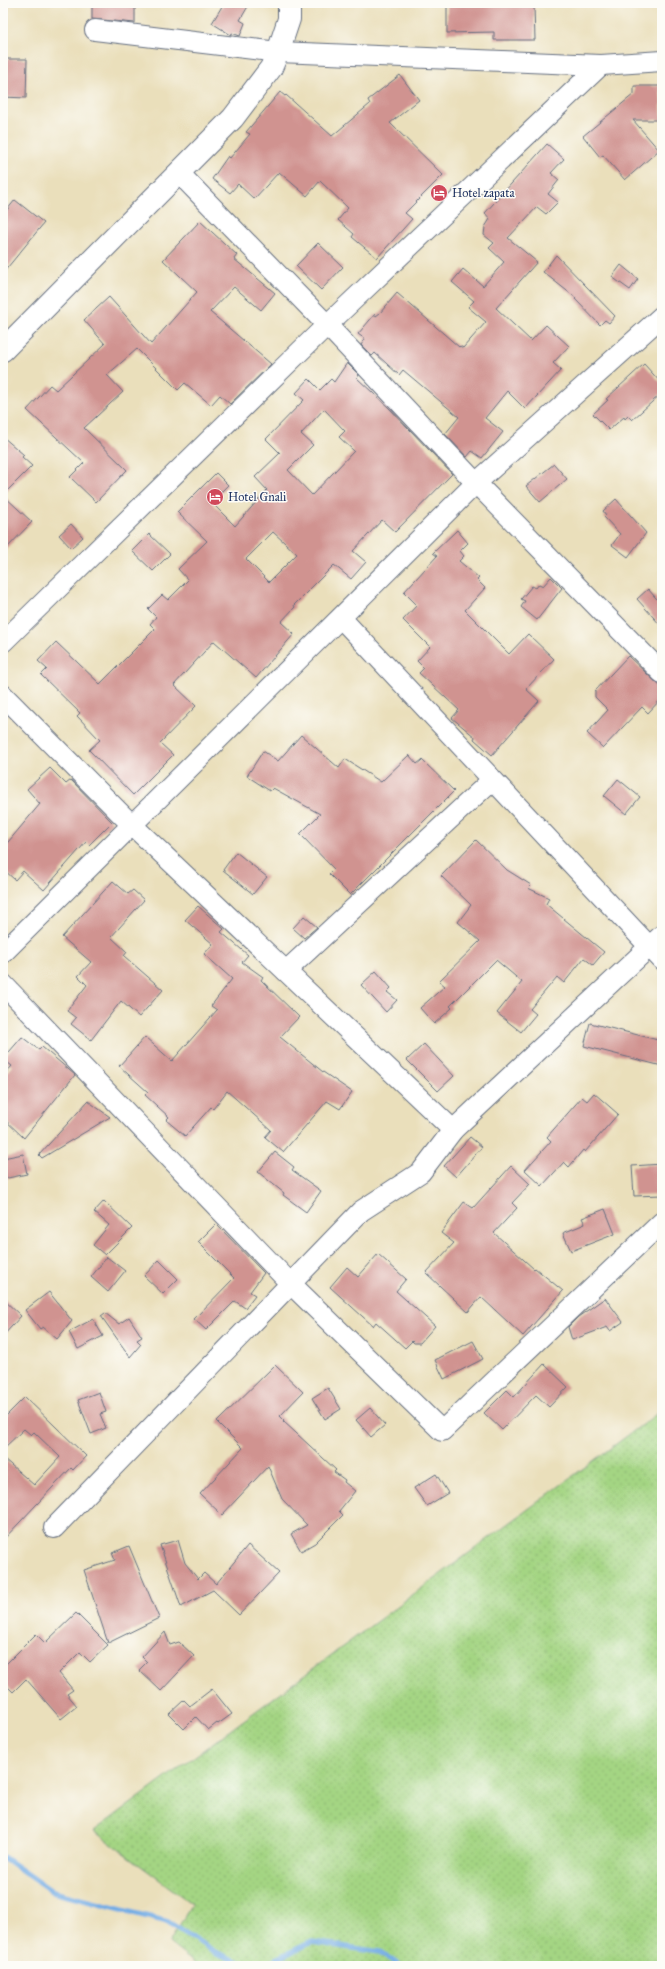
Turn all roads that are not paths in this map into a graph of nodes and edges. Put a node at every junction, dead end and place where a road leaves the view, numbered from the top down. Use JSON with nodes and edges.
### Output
{"nodes":[{"id":1,"x":289,"y":3,"type":"edge"},
{"id":2,"x":95,"y":30,"type":"dead end"},
{"id":3,"x":278,"y":52,"type":"junction"},
{"id":4,"x":662,"y":61,"type":"edge"},
{"id":5,"x":601,"y":65,"type":"junction"},
{"id":6,"x":179,"y":173,"type":"junction"},
{"id":7,"x":662,"y":316,"type":"edge"},
{"id":8,"x":327,"y":325,"type":"junction"},
{"id":9,"x":3,"y":350,"type":"edge"},
{"id":10,"x":476,"y":483,"type":"junction"},
{"id":11,"x":341,"y":618,"type":"junction"},
{"id":12,"x":3,"y":642,"type":"edge"},
{"id":13,"x":662,"y":673,"type":"edge"},
{"id":14,"x":3,"y":695,"type":"edge"},
{"id":15,"x":492,"y":780,"type":"junction"},
{"id":16,"x":132,"y":824,"type":"junction"},
{"id":17,"x":658,"y":948,"type":"edge"},
{"id":18,"x":3,"y":953,"type":"edge"},
{"id":19,"x":286,"y":971,"type":"junction"},
{"id":20,"x":3,"y":984,"type":"edge"},
{"id":21,"x":453,"y":1130,"type":"junction"},
{"id":22,"x":662,"y":1222,"type":"edge"},
{"id":23,"x":290,"y":1283,"type":"junction"},
{"id":24,"x":54,"y":1528,"type":"dead end"}],
"edges":[{"from":1,"to":3,"type":"street"},
{"from":2,"to":3,"type":"street"},
{"from":3,"to":5,"type":"street"},
{"from":3,"to":6,"type":"street"},
{"from":4,"to":5,"type":"street"},
{"from":5,"to":8,"type":"street"},
{"from":6,"to":8,"type":"street"},
{"from":6,"to":9,"type":"street"},
{"from":7,"to":10,"type":"street"},
{"from":8,"to":10,"type":"street"},
{"from":8,"to":12,"type":"street"},
{"from":10,"to":11,"type":"street"},
{"from":10,"to":13,"type":"street"},
{"from":11,"to":15,"type":"street"},
{"from":11,"to":16,"type":"street"},
{"from":14,"to":16,"type":"street"},
{"from":15,"to":17,"type":"street"},
{"from":15,"to":19,"type":"street"},
{"from":16,"to":18,"type":"street"},
{"from":16,"to":19,"type":"street"},
{"from":17,"to":21,"type":"street"},
{"from":19,"to":21,"type":"street"},
{"from":20,"to":23,"type":"street"},
{"from":21,"to":23,"type":"street"},
{"from":22,"to":23,"type":"street"},
{"from":23,"to":24,"type":"street"}]}
